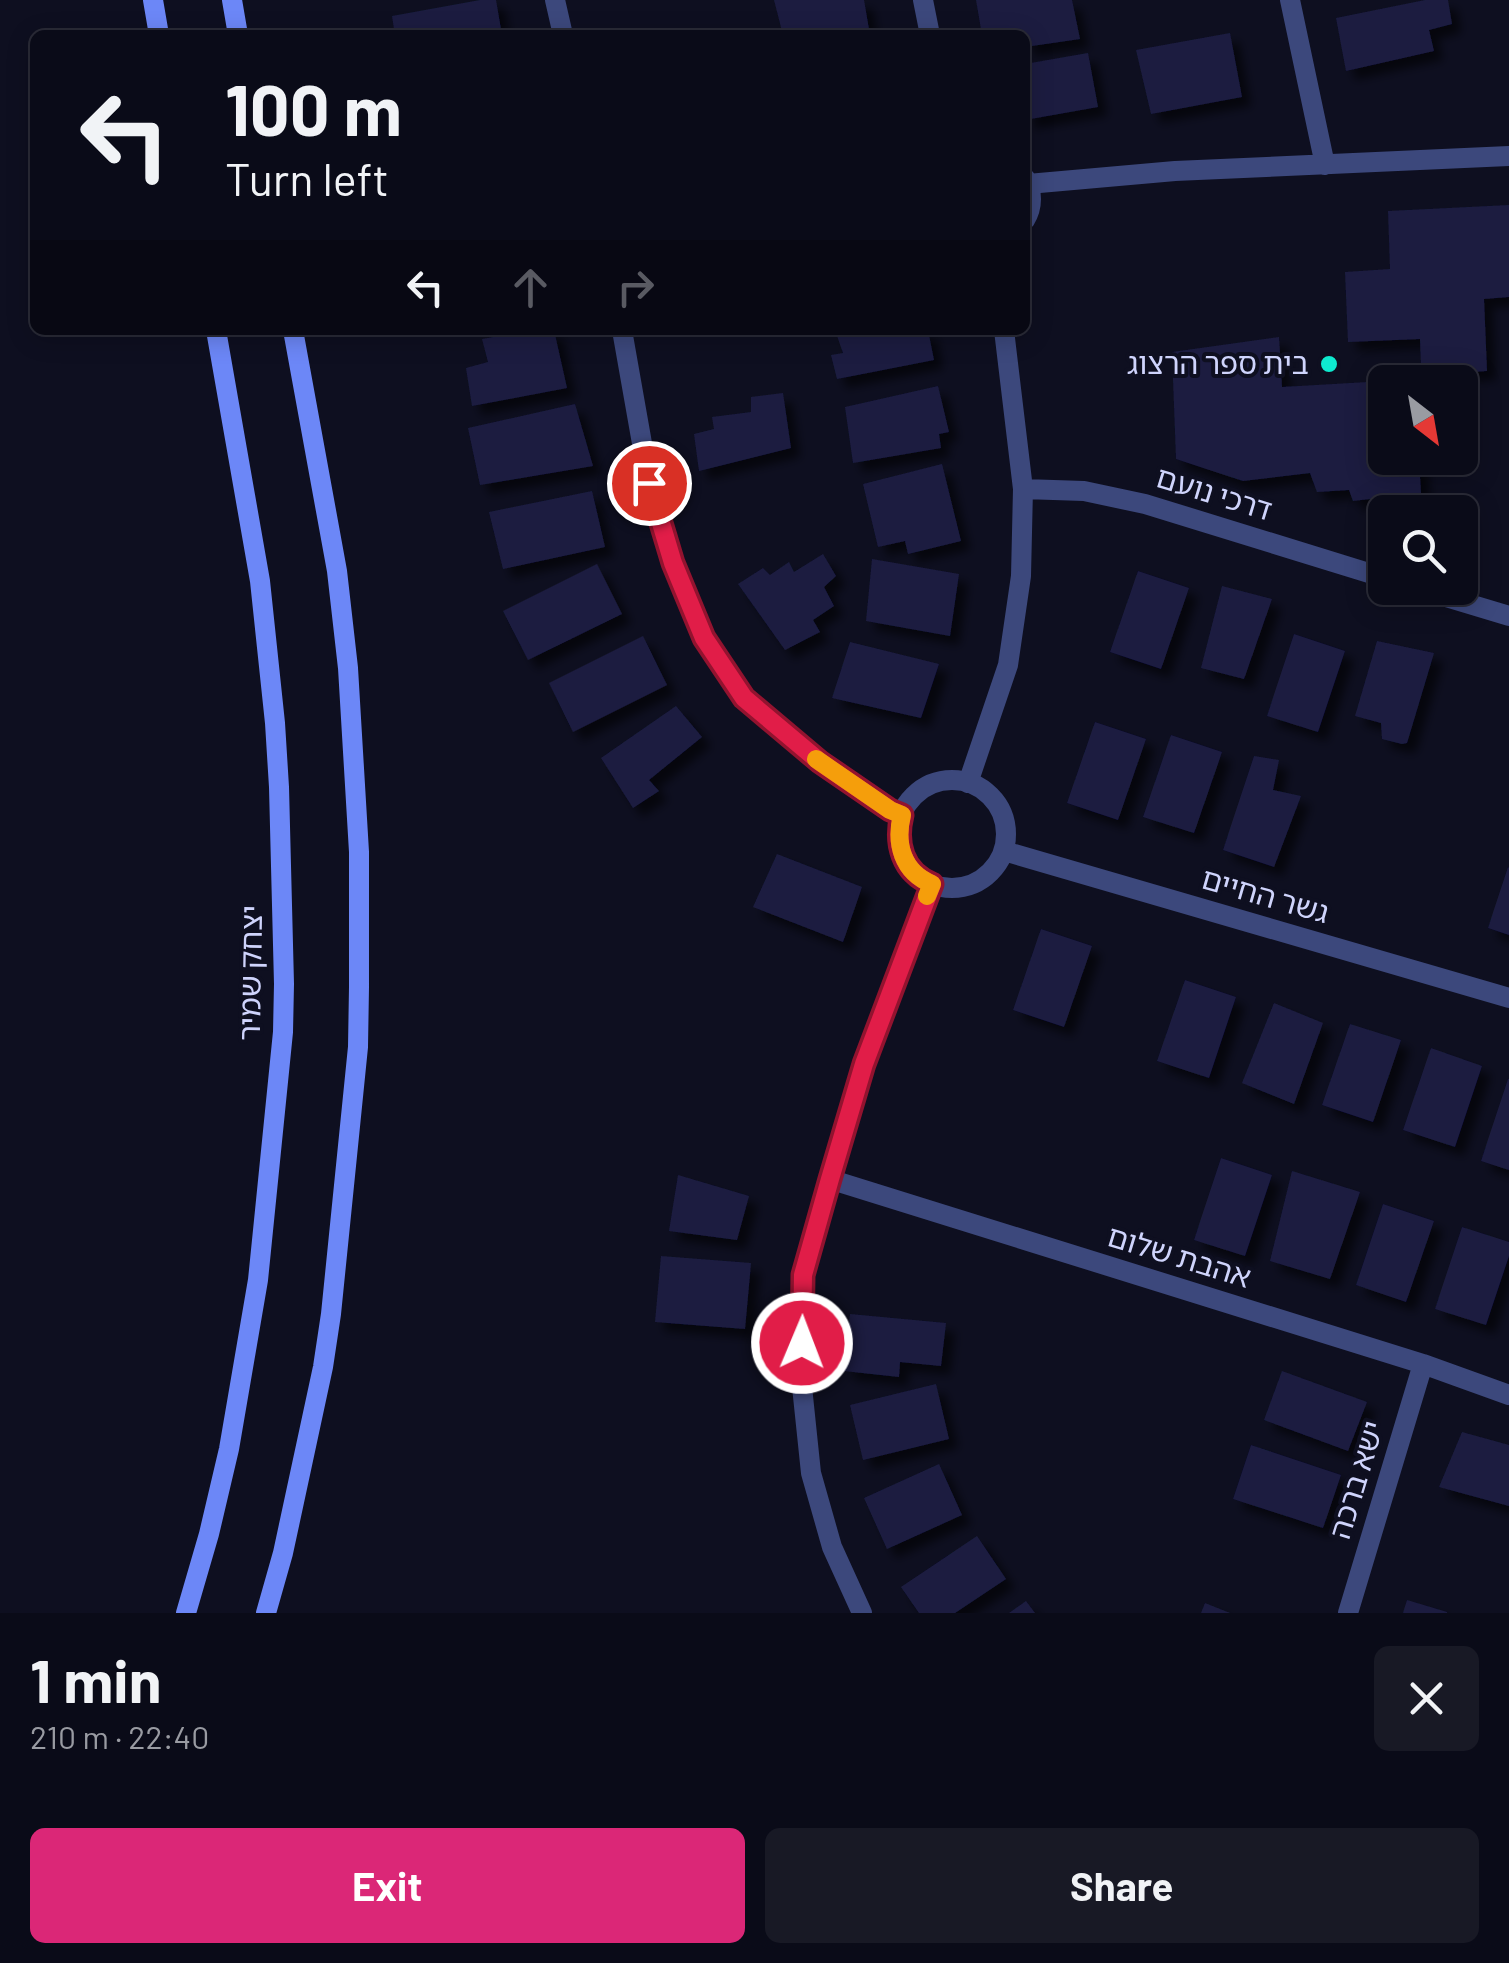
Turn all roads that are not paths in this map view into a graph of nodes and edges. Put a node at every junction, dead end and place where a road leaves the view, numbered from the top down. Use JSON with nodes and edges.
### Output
{"nodes":[{"id":1,"x":152,"y":0,"type":"edge"},
{"id":2,"x":232,"y":0,"type":"edge"},
{"id":3,"x":555,"y":0,"type":"edge"},
{"id":4,"x":922,"y":0,"type":"edge"},
{"id":5,"x":1290,"y":0,"type":"edge"},
{"id":6,"x":158,"y":30,"type":"edge"},
{"id":7,"x":237,"y":30,"type":"edge"},
{"id":8,"x":561,"y":30,"type":"edge"},
{"id":9,"x":929,"y":30,"type":"edge"},
{"id":10,"x":1509,"y":156,"type":"edge"},
{"id":11,"x":1325,"y":165,"type":"junction"},
{"id":12,"x":1030,"y":181,"type":"edge"},
{"id":13,"x":217,"y":335,"type":"edge"},
{"id":14,"x":294,"y":335,"type":"edge"},
{"id":15,"x":623,"y":335,"type":"edge"},
{"id":16,"x":1005,"y":335,"type":"edge"},
{"id":17,"x":1023,"y":489,"type":"junction"},
{"id":18,"x":1368,"y":573,"type":"edge"},
{"id":19,"x":1472,"y":605,"type":"edge"},
{"id":20,"x":1509,"y":616,"type":"edge"},
{"id":21,"x":968,"y":783,"type":"junction"},
{"id":22,"x":902,"y":815,"type":"junction"},
{"id":23,"x":1004,"y":851,"type":"junction"},
{"id":24,"x":932,"y":884,"type":"junction"},
{"id":25,"x":1509,"y":998,"type":"edge"},
{"id":26,"x":830,"y":1179,"type":"junction"},
{"id":27,"x":1423,"y":1364,"type":"junction"},
{"id":28,"x":1509,"y":1395,"type":"edge"},
{"id":29,"x":186,"y":1613,"type":"edge"},
{"id":30,"x":266,"y":1613,"type":"edge"},
{"id":31,"x":862,"y":1613,"type":"edge"},
{"id":32,"x":1348,"y":1613,"type":"edge"}],
"edges":[{"from":1,"to":6,"type":"main road"},
{"from":2,"to":7,"type":"main road"},
{"from":3,"to":8,"type":"street"},
{"from":4,"to":9,"type":"street"},
{"from":5,"to":11,"type":"street"},
{"from":10,"to":11,"type":"street"},
{"from":11,"to":12,"type":"street"},
{"from":13,"to":29,"type":"main road","name":"יצחק שמיר"},
{"from":14,"to":30,"type":"main road"},
{"from":15,"to":22,"type":"street"},
{"from":16,"to":17,"type":"street"},
{"from":17,"to":18,"type":"street","name":"דרכי נועם"},
{"from":17,"to":21,"type":"street"},
{"from":19,"to":20,"type":"street"},
{"from":21,"to":22,"type":"street"},
{"from":21,"to":23,"type":"street"},
{"from":22,"to":24,"type":"street"},
{"from":23,"to":24,"type":"street"},
{"from":23,"to":25,"type":"street","name":"גשר החיים"},
{"from":24,"to":26,"type":"street"},
{"from":26,"to":27,"type":"street","name":"אהבת שלום"},
{"from":26,"to":31,"type":"street"},
{"from":27,"to":28,"type":"street","name":"אהבת שלום"},
{"from":27,"to":32,"type":"street","name":"ישא ברכה"}]}
